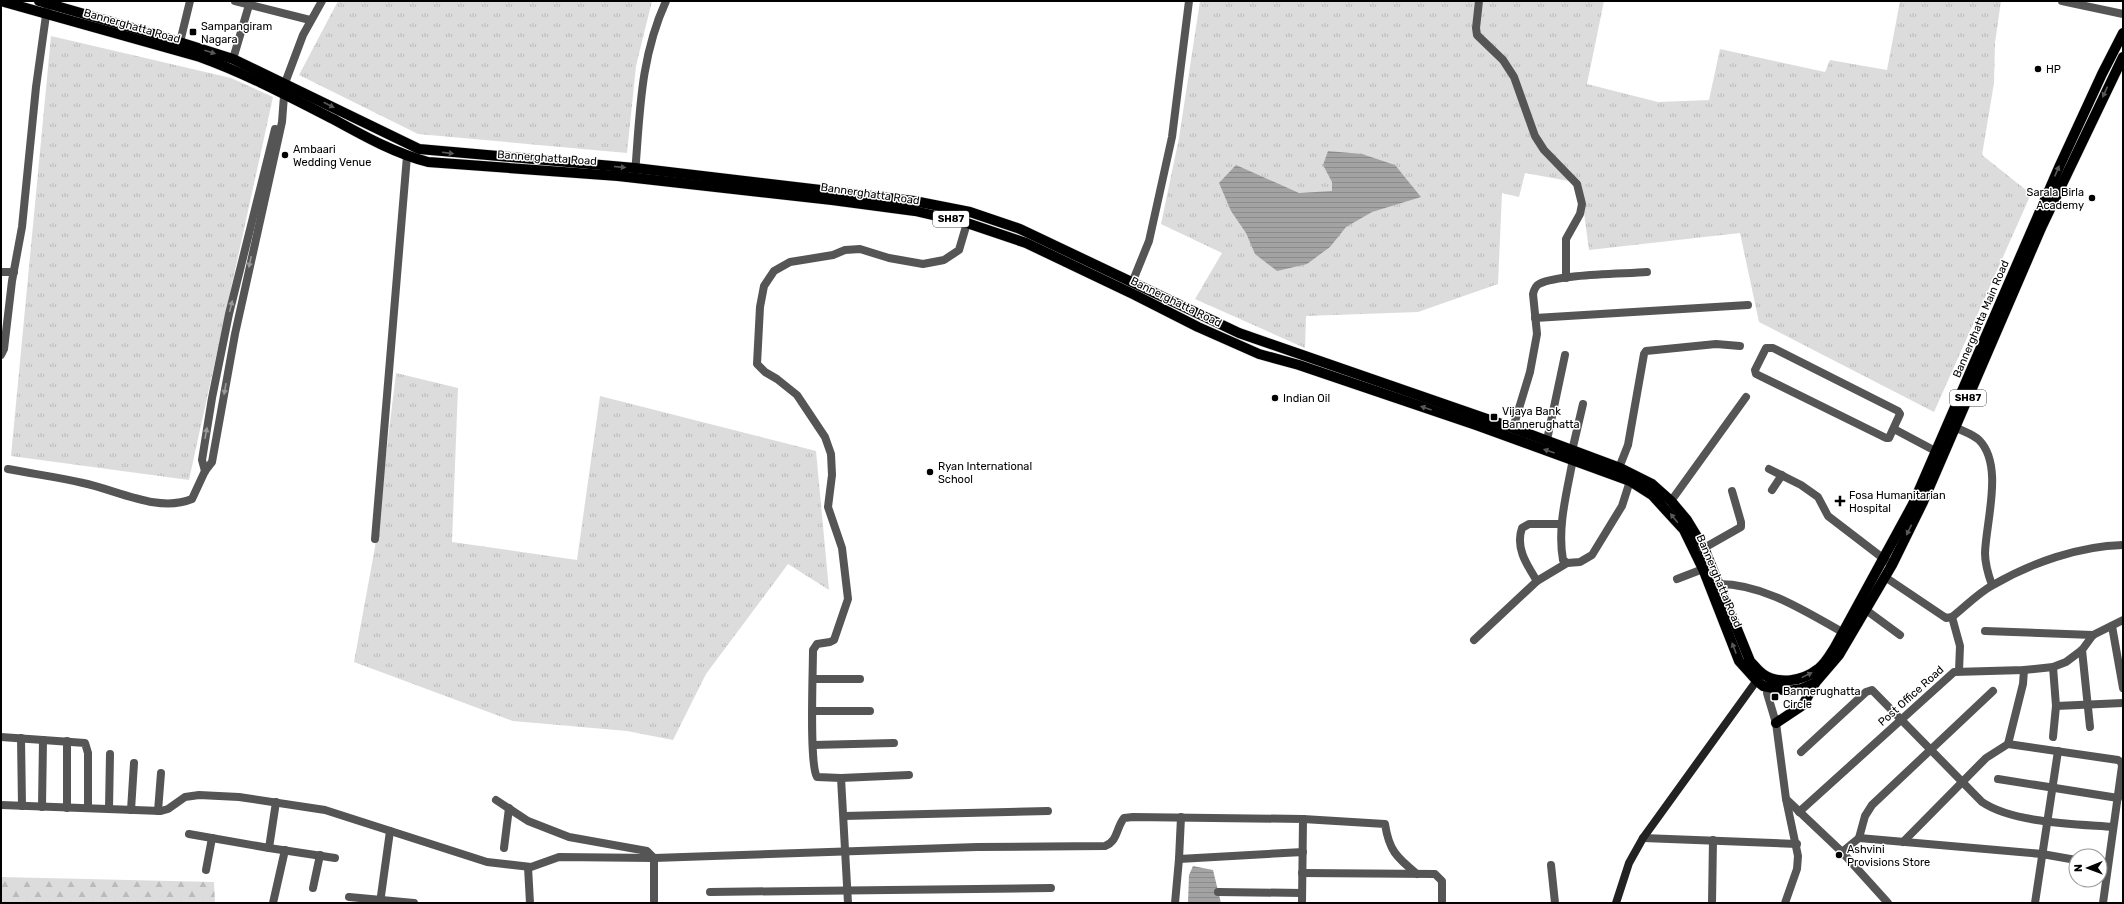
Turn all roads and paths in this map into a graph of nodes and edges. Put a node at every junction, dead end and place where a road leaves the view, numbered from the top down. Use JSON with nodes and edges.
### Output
{"nodes":[{"id":1,"x":1,"y":1,"type":"edge"},
{"id":2,"x":190,"y":1,"type":"edge"},
{"id":3,"x":235,"y":1,"type":"edge"},
{"id":4,"x":322,"y":1,"type":"edge"},
{"id":5,"x":666,"y":1,"type":"edge"},
{"id":6,"x":1189,"y":1,"type":"edge"},
{"id":7,"x":1479,"y":1,"type":"edge"},
{"id":8,"x":2062,"y":1,"type":"edge"},
{"id":9,"x":43,"y":2,"type":"edge"},
{"id":10,"x":249,"y":4,"type":"junction"},
{"id":11,"x":263,"y":4,"type":"edge"},
{"id":12,"x":47,"y":14,"type":"junction"},
{"id":13,"x":2123,"y":14,"type":"edge"},
{"id":14,"x":310,"y":20,"type":"junction"},
{"id":15,"x":2123,"y":33,"type":"edge"},
{"id":16,"x":184,"y":46,"type":"junction"},
{"id":17,"x":2123,"y":57,"type":"edge"},
{"id":18,"x":233,"y":59,"type":"junction"},
{"id":19,"x":285,"y":83,"type":"junction"},
{"id":20,"x":283,"y":93,"type":"junction"},
{"id":21,"x":407,"y":156,"type":"junction"},
{"id":22,"x":635,"y":173,"type":"junction"},
{"id":23,"x":967,"y":223,"type":"junction"},
{"id":24,"x":1,"y":272,"type":"edge"},
{"id":25,"x":14,"y":272,"type":"junction"},
{"id":26,"x":1647,"y":272,"type":"dead end"},
{"id":27,"x":1566,"y":278,"type":"junction"},
{"id":28,"x":1132,"y":283,"type":"junction"},
{"id":29,"x":1748,"y":305,"type":"dead end"},
{"id":30,"x":1536,"y":318,"type":"junction"},
{"id":31,"x":1740,"y":346,"type":"dead end"},
{"id":32,"x":1,"y":355,"type":"edge"},
{"id":33,"x":1565,"y":355,"type":"dead end"},
{"id":34,"x":1372,"y":385,"type":"junction"},
{"id":35,"x":1746,"y":397,"type":"dead end"},
{"id":36,"x":1583,"y":404,"type":"dead end"},
{"id":37,"x":1955,"y":427,"type":"junction"},
{"id":38,"x":1513,"y":428,"type":"junction"},
{"id":39,"x":1894,"y":429,"type":"junction"},
{"id":40,"x":1547,"y":440,"type":"junction"},
{"id":41,"x":1940,"y":453,"type":"junction"},
{"id":42,"x":1572,"y":455,"type":"junction"},
{"id":43,"x":8,"y":469,"type":"dead end"},
{"id":44,"x":1769,"y":469,"type":"dead end"},
{"id":45,"x":1618,"y":472,"type":"junction"},
{"id":46,"x":1782,"y":475,"type":"junction"},
{"id":47,"x":1630,"y":481,"type":"junction"},
{"id":48,"x":1772,"y":490,"type":"dead end"},
{"id":49,"x":1732,"y":491,"type":"dead end"},
{"id":50,"x":1671,"y":501,"type":"junction"},
{"id":51,"x":1561,"y":524,"type":"junction"},
{"id":52,"x":375,"y":539,"type":"dead end"},
{"id":53,"x":2123,"y":545,"type":"edge"},
{"id":54,"x":1704,"y":548,"type":"junction"},
{"id":55,"x":1888,"y":562,"type":"junction"},
{"id":56,"x":1567,"y":563,"type":"junction"},
{"id":57,"x":1703,"y":569,"type":"junction"},
{"id":58,"x":1885,"y":577,"type":"junction"},
{"id":59,"x":1677,"y":579,"type":"dead end"},
{"id":60,"x":1537,"y":581,"type":"junction"},
{"id":61,"x":1719,"y":584,"type":"junction"},
{"id":62,"x":1992,"y":585,"type":"junction"},
{"id":63,"x":1866,"y":610,"type":"junction"},
{"id":64,"x":1952,"y":617,"type":"junction"},
{"id":65,"x":2123,"y":620,"type":"edge"},
{"id":66,"x":2112,"y":626,"type":"junction"},
{"id":67,"x":1985,"y":631,"type":"dead end"},
{"id":68,"x":1844,"y":633,"type":"junction"},
{"id":69,"x":1900,"y":635,"type":"dead end"},
{"id":70,"x":2094,"y":635,"type":"junction"},
{"id":71,"x":1474,"y":640,"type":"dead end"},
{"id":72,"x":2082,"y":650,"type":"junction"},
{"id":73,"x":2053,"y":667,"type":"junction"},
{"id":74,"x":2024,"y":670,"type":"junction"},
{"id":75,"x":1959,"y":671,"type":"junction"},
{"id":76,"x":813,"y":679,"type":"junction"},
{"id":77,"x":860,"y":679,"type":"dead end"},
{"id":78,"x":1764,"y":680,"type":"junction"},
{"id":79,"x":1815,"y":683,"type":"junction"},
{"id":80,"x":2123,"y":688,"type":"edge"},
{"id":81,"x":1994,"y":691,"type":"dead end"},
{"id":82,"x":2123,"y":703,"type":"edge"},
{"id":83,"x":2089,"y":704,"type":"junction"},
{"id":84,"x":2056,"y":706,"type":"junction"},
{"id":85,"x":813,"y":711,"type":"junction"},
{"id":86,"x":870,"y":711,"type":"dead end"},
{"id":87,"x":1902,"y":719,"type":"junction"},
{"id":88,"x":1776,"y":724,"type":"junction"},
{"id":89,"x":2090,"y":727,"type":"dead end"},
{"id":90,"x":1,"y":737,"type":"edge"},
{"id":91,"x":2053,"y":737,"type":"dead end"},
{"id":92,"x":22,"y":738,"type":"junction"},
{"id":93,"x":43,"y":740,"type":"junction"},
{"id":94,"x":67,"y":741,"type":"junction"},
{"id":95,"x":894,"y":743,"type":"dead end"},
{"id":96,"x":2008,"y":744,"type":"junction"},
{"id":97,"x":813,"y":745,"type":"junction"},
{"id":98,"x":1931,"y":749,"type":"junction"},
{"id":99,"x":2058,"y":751,"type":"junction"},
{"id":100,"x":1801,"y":752,"type":"dead end"},
{"id":101,"x":110,"y":754,"type":"dead end"},
{"id":102,"x":134,"y":763,"type":"dead end"},
{"id":103,"x":161,"y":773,"type":"dead end"},
{"id":104,"x":908,"y":775,"type":"dead end"},
{"id":105,"x":841,"y":778,"type":"junction"},
{"id":106,"x":1998,"y":779,"type":"dead end"},
{"id":107,"x":1962,"y":782,"type":"junction"},
{"id":108,"x":2053,"y":788,"type":"junction"},
{"id":109,"x":2118,"y":798,"type":"junction"},
{"id":110,"x":1786,"y":799,"type":"junction"},
{"id":111,"x":496,"y":800,"type":"dead end"},
{"id":112,"x":276,"y":802,"type":"junction"},
{"id":113,"x":1,"y":805,"type":"edge"},
{"id":114,"x":22,"y":806,"type":"junction"},
{"id":115,"x":42,"y":806,"type":"junction"},
{"id":116,"x":67,"y":808,"type":"junction"},
{"id":117,"x":88,"y":808,"type":"junction"},
{"id":118,"x":509,"y":808,"type":"junction"},
{"id":119,"x":109,"y":809,"type":"junction"},
{"id":120,"x":131,"y":810,"type":"junction"},
{"id":121,"x":158,"y":811,"type":"junction"},
{"id":122,"x":1048,"y":811,"type":"dead end"},
{"id":123,"x":1799,"y":812,"type":"junction"},
{"id":124,"x":844,"y":816,"type":"junction"},
{"id":125,"x":1181,"y":817,"type":"junction"},
{"id":126,"x":1303,"y":819,"type":"junction"},
{"id":127,"x":2049,"y":821,"type":"junction"},
{"id":128,"x":2113,"y":827,"type":"junction"},
{"id":129,"x":390,"y":831,"type":"junction"},
{"id":130,"x":189,"y":834,"type":"dead end"},
{"id":131,"x":212,"y":838,"type":"junction"},
{"id":132,"x":1643,"y":838,"type":"junction"},
{"id":133,"x":1859,"y":838,"type":"junction"},
{"id":134,"x":1713,"y":840,"type":"junction"},
{"id":135,"x":1903,"y":842,"type":"junction"},
{"id":136,"x":1797,"y":844,"type":"junction"},
{"id":137,"x":269,"y":848,"type":"junction"},
{"id":138,"x":504,"y":848,"type":"dead end"},
{"id":139,"x":2108,"y":848,"type":"edge"},
{"id":140,"x":285,"y":850,"type":"junction"},
{"id":141,"x":846,"y":851,"type":"junction"},
{"id":142,"x":1303,"y":852,"type":"junction"},
{"id":143,"x":1842,"y":852,"type":"junction"},
{"id":144,"x":2042,"y":854,"type":"junction"},
{"id":145,"x":320,"y":855,"type":"junction"},
{"id":146,"x":335,"y":858,"type":"dead end"},
{"id":147,"x":654,"y":858,"type":"junction"},
{"id":148,"x":1179,"y":859,"type":"junction"},
{"id":149,"x":2068,"y":859,"type":"edge"},
{"id":150,"x":1551,"y":865,"type":"dead end"},
{"id":151,"x":528,"y":867,"type":"junction"},
{"id":152,"x":206,"y":870,"type":"dead end"},
{"id":153,"x":1302,"y":873,"type":"junction"},
{"id":154,"x":1417,"y":874,"type":"junction"},
{"id":155,"x":313,"y":888,"type":"dead end"},
{"id":156,"x":1051,"y":888,"type":"dead end"},
{"id":157,"x":2103,"y":888,"type":"edge"},
{"id":158,"x":710,"y":892,"type":"dead end"},
{"id":159,"x":848,"y":892,"type":"junction"},
{"id":160,"x":1218,"y":892,"type":"dead end"},
{"id":161,"x":1302,"y":893,"type":"junction"},
{"id":162,"x":349,"y":897,"type":"dead end"},
{"id":163,"x":380,"y":901,"type":"edge"},
{"id":164,"x":1783,"y":902,"type":"edge"},
{"id":165,"x":272,"y":903,"type":"edge"},
{"id":166,"x":414,"y":903,"type":"edge"},
{"id":167,"x":530,"y":903,"type":"edge"},
{"id":168,"x":654,"y":903,"type":"edge"},
{"id":169,"x":848,"y":903,"type":"edge"},
{"id":170,"x":1175,"y":903,"type":"edge"},
{"id":171,"x":1302,"y":903,"type":"edge"},
{"id":172,"x":1442,"y":903,"type":"edge"},
{"id":173,"x":1556,"y":903,"type":"edge"},
{"id":174,"x":1616,"y":903,"type":"edge"},
{"id":175,"x":1712,"y":903,"type":"edge"},
{"id":176,"x":1888,"y":903,"type":"edge"},
{"id":177,"x":2035,"y":903,"type":"edge"},
{"id":178,"x":2103,"y":903,"type":"edge"}],
"edges":[{"from":1,"to":12,"type":"main road","name":"Bannerghatta Road","number":"SH87"},
{"from":2,"to":16,"type":"street"},
{"from":3,"to":10,"type":"street"},
{"from":4,"to":14,"type":"street"},
{"from":5,"to":22,"type":"street"},
{"from":6,"to":28,"type":"street"},
{"from":7,"to":27,"type":"street"},
{"from":8,"to":13,"type":"street"},
{"from":9,"to":12,"type":"street"},
{"from":9,"to":16,"type":"main road","name":"Bannerghatta Road","number":"SH87"},
{"from":10,"to":11,"type":"street"},
{"from":10,"to":18,"type":"street"},
{"from":11,"to":14,"type":"street"},
{"from":12,"to":16,"type":"main road","name":"Bannerghatta Road","number":"SH87"},
{"from":12,"to":25,"type":"street"},
{"from":14,"to":19,"type":"street"},
{"from":41,"to":15,"type":"main road","name":"Bannerghatta Main Road","number":"SH87","one_way":true},
{"from":16,"to":18,"type":"main road","name":"Bannerghatta Road","number":"SH87","one_way":true},
{"from":16,"to":20,"type":"main road","name":"Bannerghatta Road","number":"SH87"},
{"from":17,"to":37,"type":"main road","name":"Bannerghatta Main Road","number":"SH87","one_way":true},
{"from":18,"to":19,"type":"main road","name":"Bannerghatta Road","number":"SH87"},
{"from":19,"to":20,"type":"street"},
{"from":19,"to":22,"type":"main road","name":"Bannerghatta Road","number":"SH87","one_way":true},
{"from":20,"to":21,"type":"main road","name":"Bannerghatta Road","number":"SH87"},
{"from":20,"to":43,"type":"street"},
{"from":21,"to":22,"type":"main road","name":"Bannerghatta Road","number":"SH87"},
{"from":21,"to":52,"type":"street"},
{"from":22,"to":23,"type":"main road","name":"Bannerghatta Road","number":"SH87"},
{"from":22,"to":28,"type":"main road","name":"Bannerghatta Road","number":"SH87"},
{"from":23,"to":34,"type":"main road","name":"Bannerghatta Road","number":"SH87"},
{"from":23,"to":76,"type":"street"},
{"from":24,"to":25,"type":"street"},
{"from":25,"to":32,"type":"street"},
{"from":26,"to":27,"type":"street"},
{"from":27,"to":30,"type":"street"},
{"from":28,"to":34,"type":"main road","name":"Bannerghatta Road","number":"SH87"},
{"from":29,"to":30,"type":"street"},
{"from":30,"to":38,"type":"street"},
{"from":31,"to":45,"type":"street"},
{"from":33,"to":40,"type":"street"},
{"from":34,"to":38,"type":"main road","name":"Bannerghatta Road","number":"SH87"},
{"from":42,"to":34,"type":"main road","name":"Bannerghatta Road","number":"SH87","one_way":true},
{"from":35,"to":50,"type":"street"},
{"from":36,"to":42,"type":"street"},
{"from":37,"to":41,"type":"main road","name":"Bannerghatta Main Road","number":"SH87"},
{"from":37,"to":62,"type":"street"},
{"from":38,"to":40,"type":"main road","name":"Bannerghatta Road","number":"SH87"},
{"from":39,"to":39,"type":"street"},
{"from":39,"to":41,"type":"street"},
{"from":40,"to":42,"type":"main road","name":"Bannerghatta Road","number":"SH87"},
{"from":41,"to":55,"type":"main road","name":"Bannerghatta Main Road","number":"SH87"},
{"from":42,"to":45,"type":"main road","name":"Bannerghatta Road","number":"SH87"},
{"from":42,"to":51,"type":"street"},
{"from":44,"to":46,"type":"street"},
{"from":45,"to":47,"type":"main road","name":"Bannerghatta Road","number":"SH87"},
{"from":45,"to":50,"type":"main road","name":"Bannerghatta Road","number":"SH87"},
{"from":46,"to":48,"type":"street"},
{"from":46,"to":55,"type":"street"},
{"from":47,"to":56,"type":"street"},
{"from":57,"to":47,"type":"main road","name":"Bannerghatta Road","number":"SH87","one_way":true},
{"from":49,"to":54,"type":"street"},
{"from":50,"to":54,"type":"main road","name":"Bannerghatta Road","number":"SH87"},
{"from":51,"to":56,"type":"street"},
{"from":51,"to":60,"type":"street"},
{"from":53,"to":62,"type":"street"},
{"from":54,"to":61,"type":"main road","name":"Bannerghatta Road","number":"SH87"},
{"from":55,"to":58,"type":"main road","name":"Bannerghatta Main Road","number":"SH87"},
{"from":55,"to":68,"type":"main road","name":"Bannerghatta Main Road","number":"SH87"},
{"from":56,"to":60,"type":"street"},
{"from":57,"to":59,"type":"street"},
{"from":78,"to":57,"type":"main road","name":"Bannerghatta Road","number":"SH87","one_way":true},
{"from":58,"to":63,"type":"main road","name":"Bannerghatta Main Road","number":"SH87"},
{"from":58,"to":64,"type":"street"},
{"from":60,"to":71,"type":"street"},
{"from":61,"to":68,"type":"street"},
{"from":61,"to":78,"type":"main road","name":"Bannerghatta Road","number":"SH87"},
{"from":62,"to":64,"type":"street"},
{"from":63,"to":69,"type":"street"},
{"from":63,"to":79,"type":"main road","name":"Bannerghatta Main Road","number":"SH87"},
{"from":64,"to":75,"type":"street"},
{"from":65,"to":66,"type":"street","name":"Post Office Road"},
{"from":66,"to":70,"type":"street","name":"Post Office Road"},
{"from":66,"to":80,"type":"street"},
{"from":67,"to":70,"type":"street"},
{"from":78,"to":68,"type":"main road","name":"Bannerghatta Main Road","number":"SH87","one_way":true},
{"from":70,"to":72,"type":"street","name":"Post Office Road"},
{"from":72,"to":73,"type":"street","name":"Post Office Road"},
{"from":72,"to":83,"type":"street"},
{"from":73,"to":74,"type":"street","name":"Post Office Road"},
{"from":73,"to":84,"type":"street"},
{"from":74,"to":75,"type":"street","name":"Post Office Road"},
{"from":74,"to":96,"type":"street"},
{"from":75,"to":87,"type":"street","name":"Post Office Road"},
{"from":76,"to":77,"type":"street"},
{"from":76,"to":85,"type":"street"},
{"from":78,"to":79,"type":"main road","name":"Bannerghatta Main Road","number":"SH87"},
{"from":78,"to":88,"type":"street"},
{"from":78,"to":132,"type":"main road"},
{"from":79,"to":88,"type":"main road"},
{"from":81,"to":98,"type":"street"},
{"from":82,"to":83,"type":"street"},
{"from":83,"to":84,"type":"street"},
{"from":83,"to":89,"type":"street"},
{"from":84,"to":91,"type":"street"},
{"from":85,"to":86,"type":"street"},
{"from":85,"to":97,"type":"street"},
{"from":87,"to":98,"type":"street"},
{"from":87,"to":100,"type":"street"},
{"from":87,"to":123,"type":"street","name":"Post Office Road"},
{"from":88,"to":110,"type":"street"},
{"from":90,"to":92,"type":"street"},
{"from":92,"to":93,"type":"street"},
{"from":92,"to":114,"type":"street"},
{"from":93,"to":94,"type":"street"},
{"from":93,"to":115,"type":"street"},
{"from":94,"to":116,"type":"street"},
{"from":94,"to":117,"type":"street"},
{"from":95,"to":97,"type":"street"},
{"from":96,"to":99,"type":"street"},
{"from":96,"to":107,"type":"street"},
{"from":97,"to":105,"type":"street"},
{"from":98,"to":107,"type":"street"},
{"from":98,"to":133,"type":"street"},
{"from":99,"to":108,"type":"street"},
{"from":99,"to":109,"type":"street"},
{"from":101,"to":119,"type":"street"},
{"from":102,"to":120,"type":"street"},
{"from":103,"to":121,"type":"street"},
{"from":104,"to":105,"type":"street"},
{"from":105,"to":124,"type":"street"},
{"from":106,"to":108,"type":"street"},
{"from":107,"to":127,"type":"street"},
{"from":107,"to":135,"type":"street"},
{"from":108,"to":109,"type":"street"},
{"from":108,"to":127,"type":"street"},
{"from":109,"to":128,"type":"street"},
{"from":110,"to":123,"type":"street"},
{"from":110,"to":136,"type":"street"},
{"from":111,"to":118,"type":"street"},
{"from":112,"to":121,"type":"street"},
{"from":112,"to":129,"type":"street"},
{"from":112,"to":137,"type":"street"},
{"from":113,"to":114,"type":"street"},
{"from":114,"to":115,"type":"street"},
{"from":115,"to":116,"type":"street"},
{"from":116,"to":117,"type":"street"},
{"from":117,"to":119,"type":"street"},
{"from":118,"to":138,"type":"street"},
{"from":118,"to":147,"type":"street"},
{"from":119,"to":120,"type":"street"},
{"from":120,"to":121,"type":"street"},
{"from":122,"to":124,"type":"street"},
{"from":123,"to":143,"type":"street"},
{"from":124,"to":141,"type":"street"},
{"from":125,"to":126,"type":"street"},
{"from":125,"to":141,"type":"street"},
{"from":125,"to":148,"type":"street"},
{"from":126,"to":142,"type":"street"},
{"from":126,"to":154,"type":"street"},
{"from":127,"to":128,"type":"street"},
{"from":127,"to":144,"type":"street"},
{"from":128,"to":139,"type":"street"},
{"from":129,"to":151,"type":"street"},
{"from":129,"to":163,"type":"street"},
{"from":130,"to":131,"type":"street"},
{"from":131,"to":137,"type":"street"},
{"from":131,"to":152,"type":"street"},
{"from":132,"to":134,"type":"street"},
{"from":132,"to":174,"type":"main road"},
{"from":133,"to":135,"type":"street"},
{"from":133,"to":143,"type":"street"},
{"from":134,"to":136,"type":"street"},
{"from":134,"to":175,"type":"street"},
{"from":135,"to":144,"type":"street"},
{"from":136,"to":164,"type":"street"},
{"from":137,"to":140,"type":"street"},
{"from":140,"to":145,"type":"street"},
{"from":140,"to":165,"type":"street"},
{"from":141,"to":147,"type":"street"},
{"from":141,"to":159,"type":"street"},
{"from":142,"to":148,"type":"street"},
{"from":142,"to":153,"type":"street"},
{"from":143,"to":176,"type":"street"},
{"from":144,"to":149,"type":"street"},
{"from":144,"to":177,"type":"street"},
{"from":145,"to":146,"type":"street"},
{"from":145,"to":155,"type":"street"},
{"from":147,"to":151,"type":"street"},
{"from":147,"to":168,"type":"street"},
{"from":148,"to":170,"type":"street"},
{"from":150,"to":173,"type":"street"},
{"from":151,"to":167,"type":"street"},
{"from":153,"to":154,"type":"street"},
{"from":153,"to":161,"type":"street"},
{"from":154,"to":172,"type":"street"},
{"from":156,"to":159,"type":"street"},
{"from":157,"to":178,"type":"street"},
{"from":158,"to":159,"type":"street"},
{"from":159,"to":169,"type":"street"},
{"from":160,"to":161,"type":"street"},
{"from":161,"to":171,"type":"street"},
{"from":162,"to":163,"type":"street"},
{"from":163,"to":166,"type":"street"}]}
